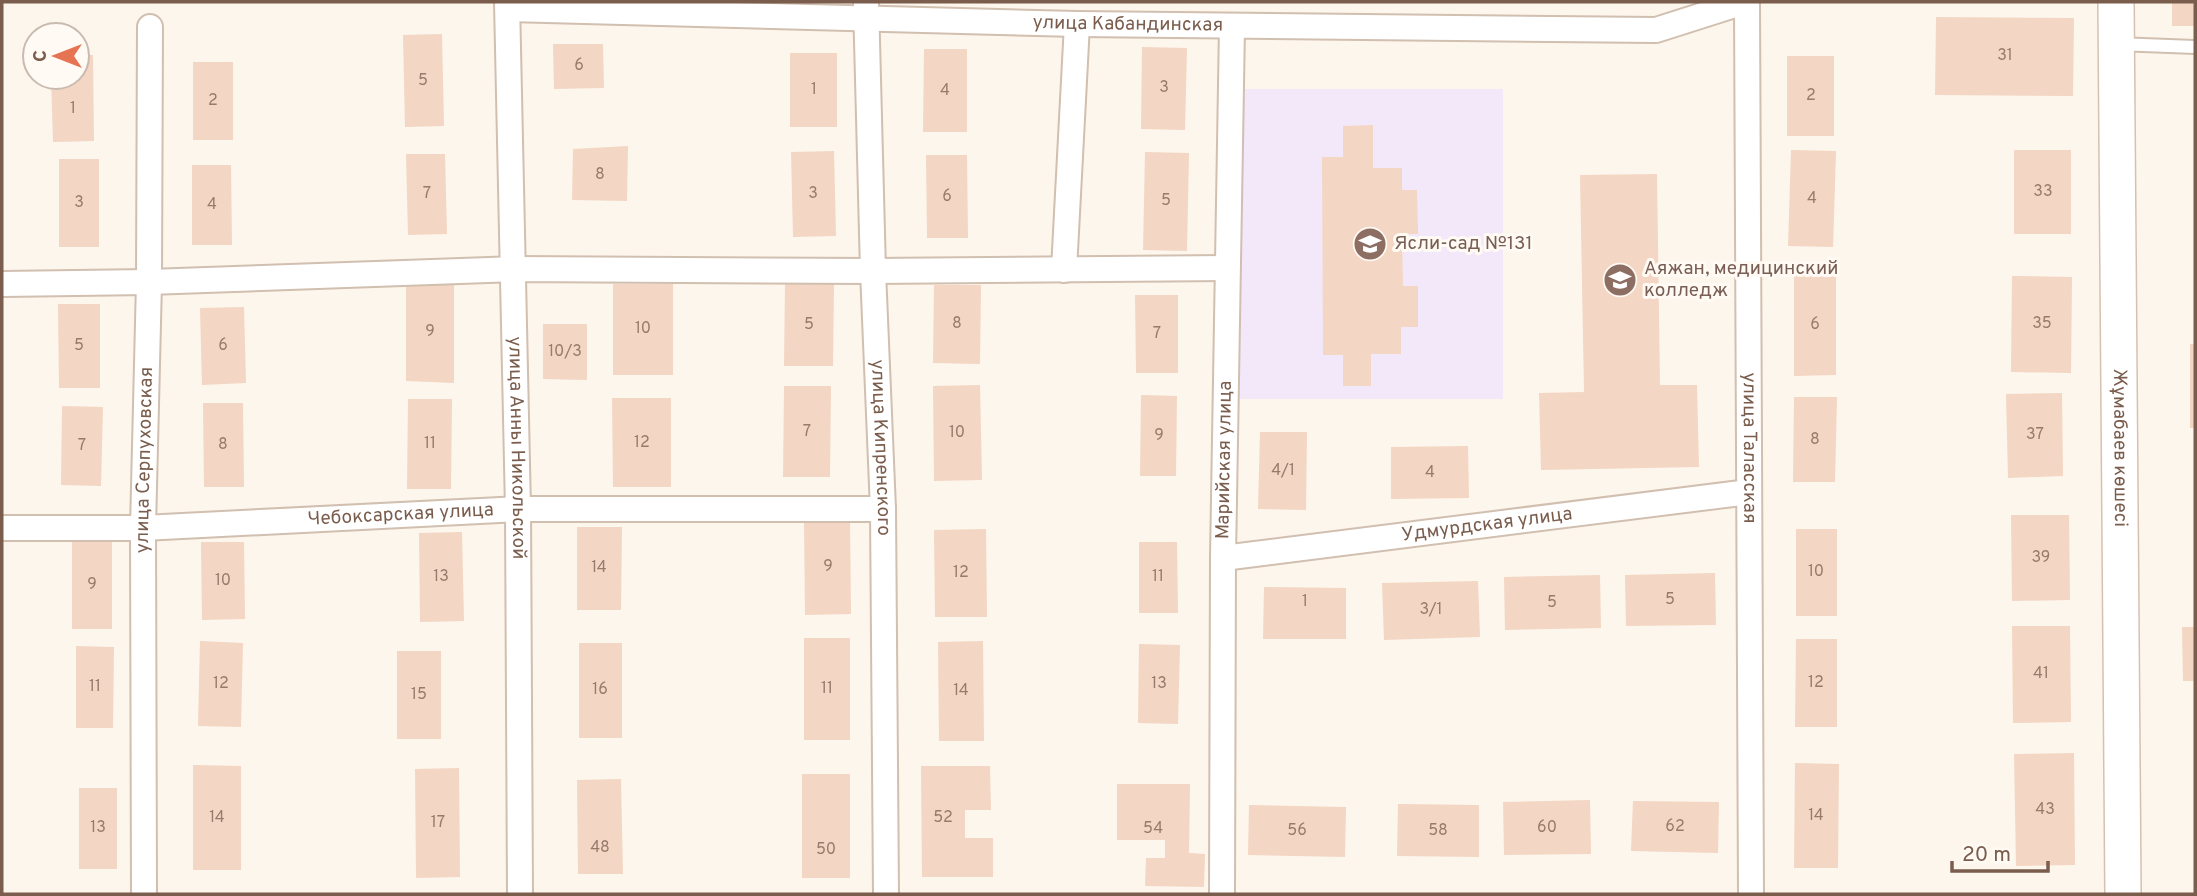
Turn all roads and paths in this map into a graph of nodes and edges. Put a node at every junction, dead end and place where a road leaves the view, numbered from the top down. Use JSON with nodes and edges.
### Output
{"nodes":[{"id":1,"x":1745,"y":2,"type":"edge"},
{"id":2,"x":2116,"y":2,"type":"edge"},
{"id":3,"x":508,"y":6,"type":"edge"},
{"id":4,"x":866,"y":10,"type":"edge"},
{"id":5,"x":1077,"y":24,"type":"junction"},
{"id":6,"x":1232,"y":26,"type":"junction"},
{"id":7,"x":150,"y":27,"type":"dead end"},
{"id":8,"x":2117,"y":44,"type":"junction"},
{"id":9,"x":2195,"y":47,"type":"edge"},
{"id":10,"x":1227,"y":268,"type":"junction"},
{"id":11,"x":513,"y":269,"type":"junction"},
{"id":12,"x":1064,"y":270,"type":"junction"},
{"id":13,"x":873,"y":271,"type":"junction"},
{"id":14,"x":149,"y":282,"type":"junction"},
{"id":15,"x":2,"y":284,"type":"edge"},
{"id":16,"x":1749,"y":492,"type":"junction"},
{"id":17,"x":518,"y":509,"type":"junction"},
{"id":18,"x":883,"y":509,"type":"junction"},
{"id":19,"x":2,"y":528,"type":"edge"},
{"id":20,"x":144,"y":528,"type":"junction"},
{"id":21,"x":1223,"y":558,"type":"junction"},
{"id":22,"x":144,"y":894,"type":"edge"},
{"id":23,"x":520,"y":894,"type":"edge"},
{"id":24,"x":886,"y":894,"type":"edge"},
{"id":25,"x":1222,"y":894,"type":"edge"},
{"id":26,"x":1751,"y":894,"type":"edge"},
{"id":27,"x":2123,"y":894,"type":"edge"}],
"edges":[{"from":1,"to":6,"type":"street","name":"улица Кабандинская"},
{"from":1,"to":16,"type":"street","name":"улица Таласская"},
{"from":2,"to":8,"type":"main road","name":"Жұмабаев көшесі"},
{"from":3,"to":4,"type":"street","name":"улица Кабандинская"},
{"from":3,"to":11,"type":"street","name":"улица Анны Никольской"},
{"from":4,"to":5,"type":"street","name":"улица Кабандинская"},
{"from":4,"to":13,"type":"street","name":"улица Кипренского"},
{"from":5,"to":6,"type":"street","name":"улица Кабандинская"},
{"from":5,"to":12,"type":"street"},
{"from":6,"to":10,"type":"street","name":"Марийская улица"},
{"from":7,"to":14,"type":"street","name":"улица Серпуховская"},
{"from":8,"to":9,"type":"lane"},
{"from":8,"to":27,"type":"main road","name":"Жұмабаев көшесі"},
{"from":10,"to":12,"type":"street"},
{"from":10,"to":21,"type":"street","name":"Марийская улица"},
{"from":11,"to":13,"type":"street"},
{"from":11,"to":14,"type":"street"},
{"from":11,"to":17,"type":"street","name":"улица Анны Никольской"},
{"from":12,"to":13,"type":"street"},
{"from":13,"to":18,"type":"street","name":"улица Кипренского"},
{"from":14,"to":15,"type":"street"},
{"from":14,"to":20,"type":"street","name":"улица Серпуховская"},
{"from":16,"to":21,"type":"street","name":"Удмурдская улица"},
{"from":16,"to":26,"type":"street","name":"улица Таласская"},
{"from":17,"to":18,"type":"street","name":"Чебоксарская улица"},
{"from":17,"to":20,"type":"street","name":"Чебоксарская улица"},
{"from":17,"to":23,"type":"street","name":"улица Анны Никольской"},
{"from":18,"to":24,"type":"street","name":"улица Кипренского"},
{"from":19,"to":20,"type":"street","name":"Чебоксарская улица"},
{"from":20,"to":22,"type":"street","name":"улица Серпуховская"},
{"from":21,"to":25,"type":"street","name":"Марийская улица"}]}
